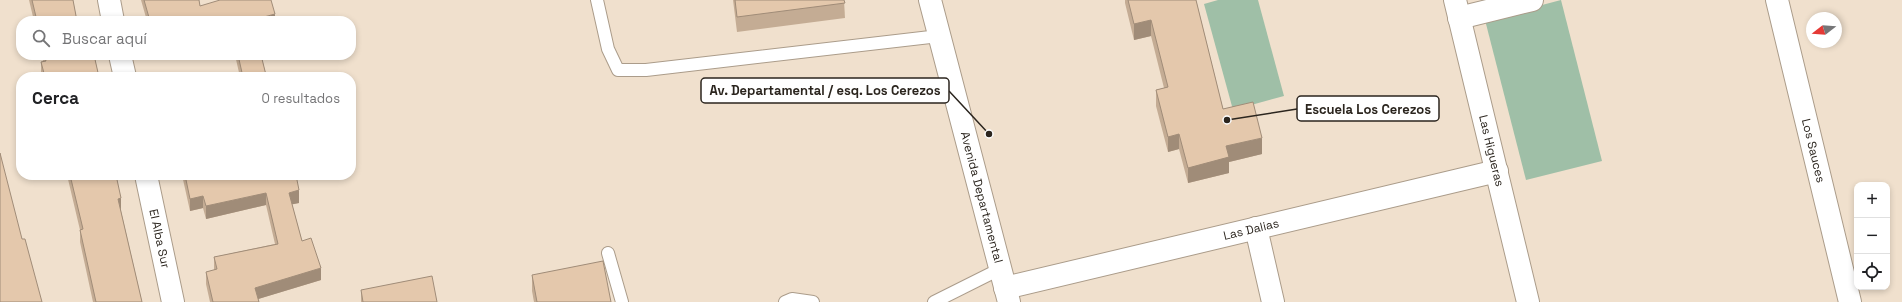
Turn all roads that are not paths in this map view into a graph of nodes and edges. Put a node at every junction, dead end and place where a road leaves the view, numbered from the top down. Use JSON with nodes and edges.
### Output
{"nodes":[{"id":1,"x":109,"y":0,"type":"edge"},
{"id":2,"x":597,"y":0,"type":"edge"},
{"id":3,"x":930,"y":0,"type":"edge"},
{"id":4,"x":1532,"y":0,"type":"edge"},
{"id":5,"x":1777,"y":0,"type":"edge"},
{"id":6,"x":1457,"y":9,"type":"edge"},
{"id":7,"x":112,"y":16,"type":"edge"},
{"id":8,"x":939,"y":36,"type":"junction"},
{"id":9,"x":121,"y":60,"type":"edge"},
{"id":10,"x":124,"y":72,"type":"edge"},
{"id":11,"x":1497,"y":172,"type":"junction"},
{"id":12,"x":147,"y":180,"type":"edge"},
{"id":13,"x":1256,"y":228,"type":"junction"},
{"id":14,"x":608,"y":253,"type":"dead end"},
{"id":15,"x":1005,"y":286,"type":"edge"},
{"id":16,"x":173,"y":302,"type":"edge"},
{"id":17,"x":622,"y":302,"type":"edge"},
{"id":18,"x":785,"y":302,"type":"edge"},
{"id":19,"x":813,"y":302,"type":"edge"},
{"id":20,"x":934,"y":302,"type":"edge"},
{"id":21,"x":1273,"y":302,"type":"edge"},
{"id":22,"x":1528,"y":302,"type":"edge"},
{"id":23,"x":1850,"y":302,"type":"edge"}],
"edges":[{"from":1,"to":7,"type":"street"},
{"from":2,"to":8,"type":"lane"},
{"from":3,"to":8,"type":"street","name":"Avenida Departamental"},
{"from":4,"to":6,"type":"street"},
{"from":5,"to":23,"type":"street","name":"Los Sauces"},
{"from":6,"to":11,"type":"street","name":"Las Higueras"},
{"from":8,"to":15,"type":"street","name":"Avenida Departamental"},
{"from":9,"to":10,"type":"street"},
{"from":11,"to":13,"type":"street","name":"Las Dalias"},
{"from":11,"to":22,"type":"street","name":"Las Higueras"},
{"from":12,"to":16,"type":"street","name":"El Alba Sur"},
{"from":13,"to":15,"type":"street","name":"Las Dalias"},
{"from":13,"to":21,"type":"street"},
{"from":14,"to":17,"type":"lane"},
{"from":15,"to":20,"type":"lane"},
{"from":18,"to":19,"type":"lane"}]}
